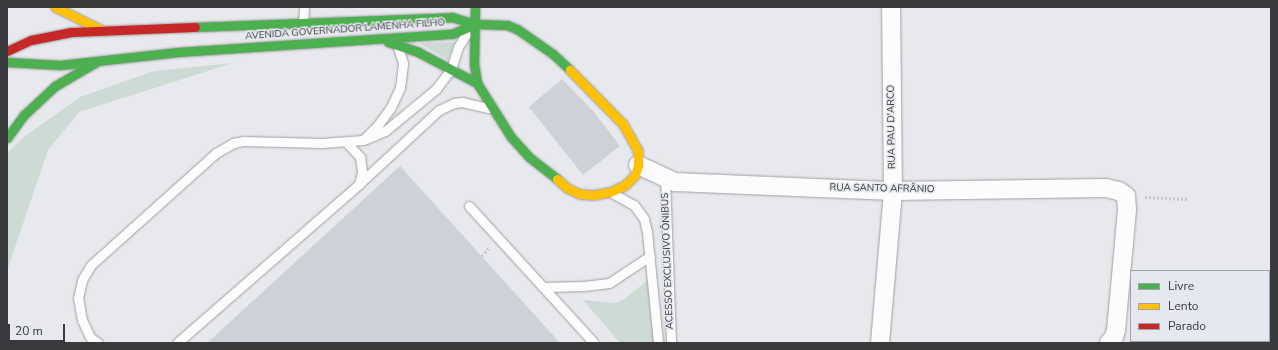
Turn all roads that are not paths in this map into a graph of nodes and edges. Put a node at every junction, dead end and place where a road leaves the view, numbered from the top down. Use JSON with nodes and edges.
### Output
{"nodes":[{"id":1,"x":55,"y":7,"type":"edge"},
{"id":2,"x":304,"y":7,"type":"edge"},
{"id":3,"x":475,"y":7,"type":"edge"},
{"id":4,"x":891,"y":7,"type":"edge"},
{"id":5,"x":441,"y":8,"type":"dead end"},
{"id":6,"x":431,"y":18,"type":"junction"},
{"id":7,"x":303,"y":23,"type":"junction"},
{"id":8,"x":475,"y":24,"type":"junction"},
{"id":9,"x":497,"y":24,"type":"junction"},
{"id":10,"x":104,"y":31,"type":"junction"},
{"id":11,"x":373,"y":38,"type":"junction"},
{"id":12,"x":396,"y":44,"type":"junction"},
{"id":13,"x":474,"y":47,"type":"junction"},
{"id":14,"x":7,"y":51,"type":"edge"},
{"id":15,"x":7,"y":62,"type":"edge"},
{"id":16,"x":96,"y":62,"type":"junction"},
{"id":17,"x":451,"y":69,"type":"junction"},
{"id":18,"x":478,"y":83,"type":"junction"},
{"id":19,"x":492,"y":109,"type":"junction"},
{"id":20,"x":7,"y":138,"type":"edge"},
{"id":21,"x":363,"y":140,"type":"junction"},
{"id":22,"x":346,"y":142,"type":"junction"},
{"id":23,"x":638,"y":165,"type":"junction"},
{"id":24,"x":665,"y":178,"type":"junction"},
{"id":25,"x":359,"y":184,"type":"junction"},
{"id":26,"x":893,"y":191,"type":"junction"},
{"id":27,"x":610,"y":192,"type":"junction"},
{"id":28,"x":469,"y":206,"type":"dead end"},
{"id":29,"x":650,"y":256,"type":"junction"},
{"id":30,"x":543,"y":287,"type":"junction"},
{"id":31,"x":98,"y":343,"type":"edge"},
{"id":32,"x":176,"y":343,"type":"edge"},
{"id":33,"x":594,"y":343,"type":"edge"},
{"id":34,"x":658,"y":343,"type":"edge"},
{"id":35,"x":671,"y":343,"type":"edge"},
{"id":36,"x":880,"y":343,"type":"edge"},
{"id":37,"x":1109,"y":343,"type":"edge"}],
"edges":[{"from":1,"to":10,"type":"street"},
{"from":2,"to":7,"type":"lane"},
{"from":3,"to":8,"type":"street"},
{"from":4,"to":26,"type":"street","name":"RUA PAU D'ARCO"},
{"from":5,"to":6,"type":"street"},
{"from":6,"to":7,"type":"street","name":"AVENIDA GOVERNADOR LAMENHA FILHO"},
{"from":6,"to":8,"type":"street","name":"AVENIDA GOVERNADOR LAMENHA FILHO"},
{"from":7,"to":10,"type":"street","name":"AVENIDA GOVERNADOR LAMENHA FILHO"},
{"from":8,"to":9,"type":"street"},
{"from":8,"to":11,"type":"street","name":"AVENIDA GOVERNADOR LAMENHA FILHO"},
{"from":8,"to":13,"type":"street"},
{"from":8,"to":17,"type":"lane"},
{"from":9,"to":13,"type":"street"},
{"from":9,"to":23,"type":"street"},
{"from":10,"to":14,"type":"street","name":"AVENIDA GOVERNADOR LAMENHA FILHO"},
{"from":11,"to":12,"type":"street"},
{"from":11,"to":16,"type":"street","name":"AVENIDA GOVERNADOR LAMENHA FILHO"},
{"from":12,"to":17,"type":"street"},
{"from":12,"to":21,"type":"lane"},
{"from":13,"to":18,"type":"street"},
{"from":15,"to":16,"type":"street","name":"AVENIDA GOVERNADOR LAMENHA FILHO"},
{"from":16,"to":20,"type":"street"},
{"from":17,"to":18,"type":"street"},
{"from":17,"to":21,"type":"lane"},
{"from":18,"to":19,"type":"street"},
{"from":19,"to":25,"type":"lane"},
{"from":19,"to":27,"type":"street"},
{"from":21,"to":22,"type":"lane"},
{"from":22,"to":25,"type":"lane"},
{"from":22,"to":31,"type":"lane"},
{"from":23,"to":24,"type":"street","name":"RUA SANTO AFRÂNIO"},
{"from":23,"to":27,"type":"street"},
{"from":24,"to":26,"type":"street","name":"RUA SANTO AFRÂNIO"},
{"from":24,"to":35,"type":"lane","name":"ACESSO EXCLUSIVO ÔNIBUS"},
{"from":25,"to":32,"type":"lane"},
{"from":26,"to":36,"type":"street","name":"RUA PAU D'ARCO"},
{"from":26,"to":37,"type":"street","name":"RUA SANTO AFRÂNIO"},
{"from":27,"to":29,"type":"lane","name":"ACESSO EXCLUSIVO ÔNIBUS"},
{"from":28,"to":30,"type":"lane"},
{"from":29,"to":30,"type":"lane","name":"ACESSO EXCLUSIVO ÔNIBUS"},
{"from":29,"to":34,"type":"lane","name":"ACESSO EXCLUSIVO ÔNIBUS"},
{"from":30,"to":33,"type":"lane"}]}
